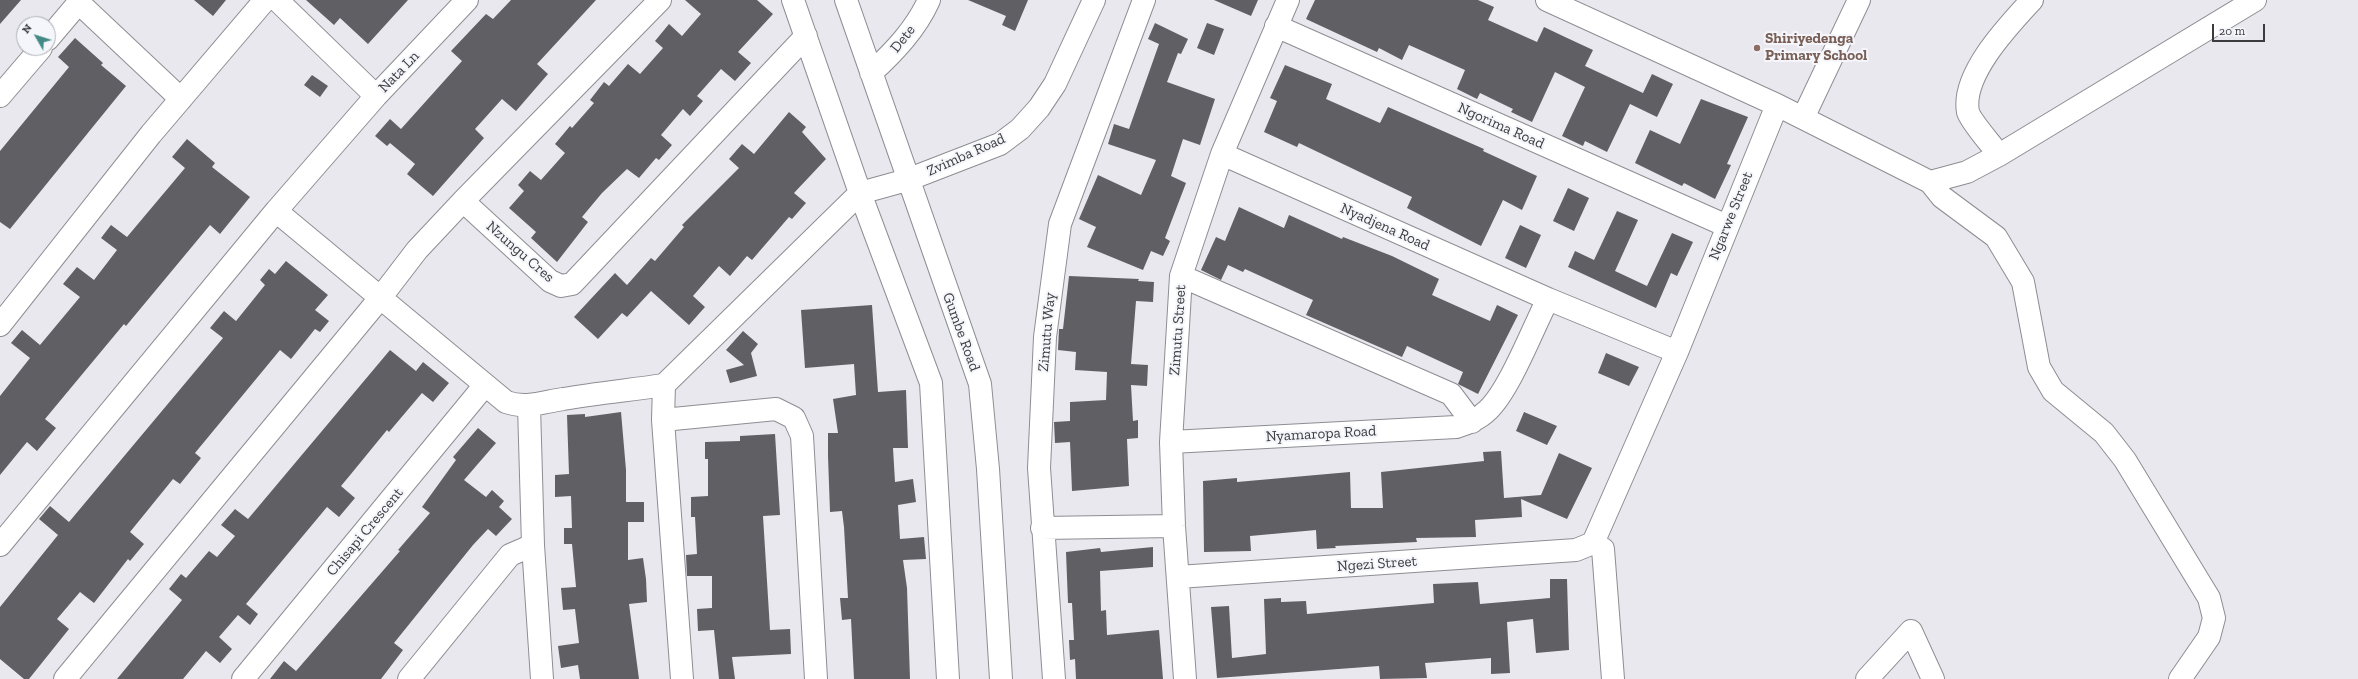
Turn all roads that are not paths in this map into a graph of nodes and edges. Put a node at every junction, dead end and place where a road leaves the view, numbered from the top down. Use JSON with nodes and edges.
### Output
{"nodes":[{"id":1,"x":265,"y":0,"type":"edge"},
{"id":2,"x":277,"y":0,"type":"edge"},
{"id":3,"x":467,"y":0,"type":"edge"},
{"id":4,"x":660,"y":0,"type":"edge"},
{"id":5,"x":793,"y":0,"type":"edge"},
{"id":6,"x":846,"y":0,"type":"edge"},
{"id":7,"x":929,"y":0,"type":"edge"},
{"id":8,"x":1094,"y":0,"type":"edge"},
{"id":9,"x":1144,"y":0,"type":"edge"},
{"id":10,"x":1288,"y":0,"type":"edge"},
{"id":11,"x":1547,"y":0,"type":"edge"},
{"id":12,"x":1859,"y":0,"type":"edge"},
{"id":13,"x":2032,"y":0,"type":"edge"},
{"id":14,"x":2255,"y":0,"type":"edge"},
{"id":15,"x":80,"y":2,"type":"edge"},
{"id":16,"x":1276,"y":26,"type":"junction"},
{"id":17,"x":56,"y":30,"type":"edge"},
{"id":18,"x":806,"y":36,"type":"junction"},
{"id":19,"x":34,"y":56,"type":"edge"},
{"id":20,"x":871,"y":73,"type":"junction"},
{"id":21,"x":0,"y":96,"type":"edge"},
{"id":22,"x":376,"y":96,"type":"junction"},
{"id":23,"x":181,"y":99,"type":"junction"},
{"id":24,"x":1777,"y":105,"type":"junction"},
{"id":25,"x":1803,"y":118,"type":"junction"},
{"id":26,"x":1222,"y":154,"type":"junction"},
{"id":27,"x":1999,"y":155,"type":"junction"},
{"id":28,"x":907,"y":180,"type":"junction"},
{"id":29,"x":1930,"y":182,"type":"junction"},
{"id":30,"x":860,"y":193,"type":"junction"},
{"id":31,"x":464,"y":201,"type":"junction"},
{"id":32,"x":276,"y":211,"type":"junction"},
{"id":33,"x":1727,"y":226,"type":"junction"},
{"id":34,"x":1181,"y":276,"type":"junction"},
{"id":35,"x":381,"y":297,"type":"junction"},
{"id":36,"x":1548,"y":299,"type":"junction"},
{"id":37,"x":0,"y":325,"type":"edge"},
{"id":38,"x":1677,"y":352,"type":"junction"},
{"id":39,"x":485,"y":385,"type":"junction"},
{"id":40,"x":664,"y":385,"type":"junction"},
{"id":41,"x":529,"y":406,"type":"junction"},
{"id":42,"x":663,"y":420,"type":"junction"},
{"id":43,"x":1472,"y":422,"type":"junction"},
{"id":44,"x":1170,"y":442,"type":"junction"},
{"id":45,"x":1174,"y":526,"type":"junction"},
{"id":46,"x":1042,"y":528,"type":"junction"},
{"id":47,"x":0,"y":545,"type":"edge"},
{"id":48,"x":533,"y":545,"type":"junction"},
{"id":49,"x":1585,"y":546,"type":"junction"},
{"id":50,"x":1178,"y":577,"type":"junction"},
{"id":51,"x":65,"y":679,"type":"edge"},
{"id":52,"x":243,"y":679,"type":"edge"},
{"id":53,"x":409,"y":679,"type":"edge"},
{"id":54,"x":542,"y":679,"type":"edge"},
{"id":55,"x":682,"y":679,"type":"edge"},
{"id":56,"x":816,"y":679,"type":"edge"},
{"id":57,"x":948,"y":679,"type":"edge"},
{"id":58,"x":1001,"y":679,"type":"edge"},
{"id":59,"x":1054,"y":679,"type":"edge"},
{"id":60,"x":1185,"y":679,"type":"edge"},
{"id":61,"x":1613,"y":679,"type":"edge"},
{"id":62,"x":1867,"y":679,"type":"edge"},
{"id":63,"x":1933,"y":679,"type":"edge"},
{"id":64,"x":2180,"y":679,"type":"edge"}],
"edges":[{"from":1,"to":23,"type":"street"},
{"from":2,"to":22,"type":"street","name":"Nata Ln"},
{"from":3,"to":22,"type":"street","name":"Nata Ln"},
{"from":4,"to":31,"type":"street"},
{"from":5,"to":18,"type":"street"},
{"from":6,"to":20,"type":"street","name":"Gumbe Road"},
{"from":7,"to":20,"type":"street","name":"Dete"},
{"from":8,"to":28,"type":"street","name":"Zvimba Road"},
{"from":9,"to":46,"type":"street","name":"Zimutu Way"},
{"from":10,"to":16,"type":"street","name":"Zimutu Street"},
{"from":11,"to":24,"type":"street"},
{"from":12,"to":25,"type":"street"},
{"from":13,"to":27,"type":"street"},
{"from":14,"to":27,"type":"street"},
{"from":15,"to":17,"type":"street"},
{"from":15,"to":23,"type":"street"},
{"from":16,"to":26,"type":"street","name":"Zimutu Street"},
{"from":16,"to":33,"type":"street","name":"Ngorima Road"},
{"from":18,"to":30,"type":"street"},
{"from":18,"to":31,"type":"street","name":"Nzungu Cres"},
{"from":19,"to":21,"type":"street"},
{"from":20,"to":28,"type":"street","name":"Gumbe Road"},
{"from":22,"to":32,"type":"street"},
{"from":23,"to":37,"type":"street"},
{"from":24,"to":25,"type":"street"},
{"from":24,"to":33,"type":"street","name":"Ngarwe Street"},
{"from":25,"to":29,"type":"street"},
{"from":26,"to":34,"type":"street","name":"Zimutu Street"},
{"from":26,"to":36,"type":"street","name":"Nyadjena Road"},
{"from":27,"to":29,"type":"street"},
{"from":28,"to":30,"type":"street","name":"Zvimba Road"},
{"from":28,"to":58,"type":"street","name":"Gumbe Road"},
{"from":29,"to":64,"type":"street"},
{"from":30,"to":40,"type":"street"},
{"from":30,"to":57,"type":"street"},
{"from":31,"to":35,"type":"street"},
{"from":32,"to":35,"type":"street"},
{"from":32,"to":47,"type":"street"},
{"from":33,"to":38,"type":"street","name":"Ngarwe Street"},
{"from":34,"to":43,"type":"street"},
{"from":34,"to":44,"type":"street","name":"Zimutu Street"},
{"from":35,"to":39,"type":"street"},
{"from":35,"to":51,"type":"street"},
{"from":36,"to":38,"type":"street","name":"Nyadjena Road"},
{"from":36,"to":43,"type":"street"},
{"from":38,"to":49,"type":"street","name":"Ngarwe Street"},
{"from":39,"to":41,"type":"street"},
{"from":39,"to":52,"type":"street","name":"Chisapi Crescent"},
{"from":40,"to":41,"type":"street"},
{"from":40,"to":42,"type":"street"},
{"from":41,"to":48,"type":"street"},
{"from":42,"to":55,"type":"street"},
{"from":42,"to":56,"type":"street"},
{"from":43,"to":44,"type":"street","name":"Nyamaropa Road"},
{"from":44,"to":45,"type":"street","name":"Zimutu Street"},
{"from":45,"to":46,"type":"street"},
{"from":45,"to":50,"type":"street","name":"Zimutu Street"},
{"from":46,"to":59,"type":"street","name":"Zimutu Way"},
{"from":48,"to":53,"type":"street"},
{"from":48,"to":54,"type":"street"},
{"from":49,"to":50,"type":"street","name":"Ngezi Street"},
{"from":49,"to":61,"type":"street"},
{"from":50,"to":60,"type":"street","name":"Zimutu Street"},
{"from":62,"to":63,"type":"street"}]}
